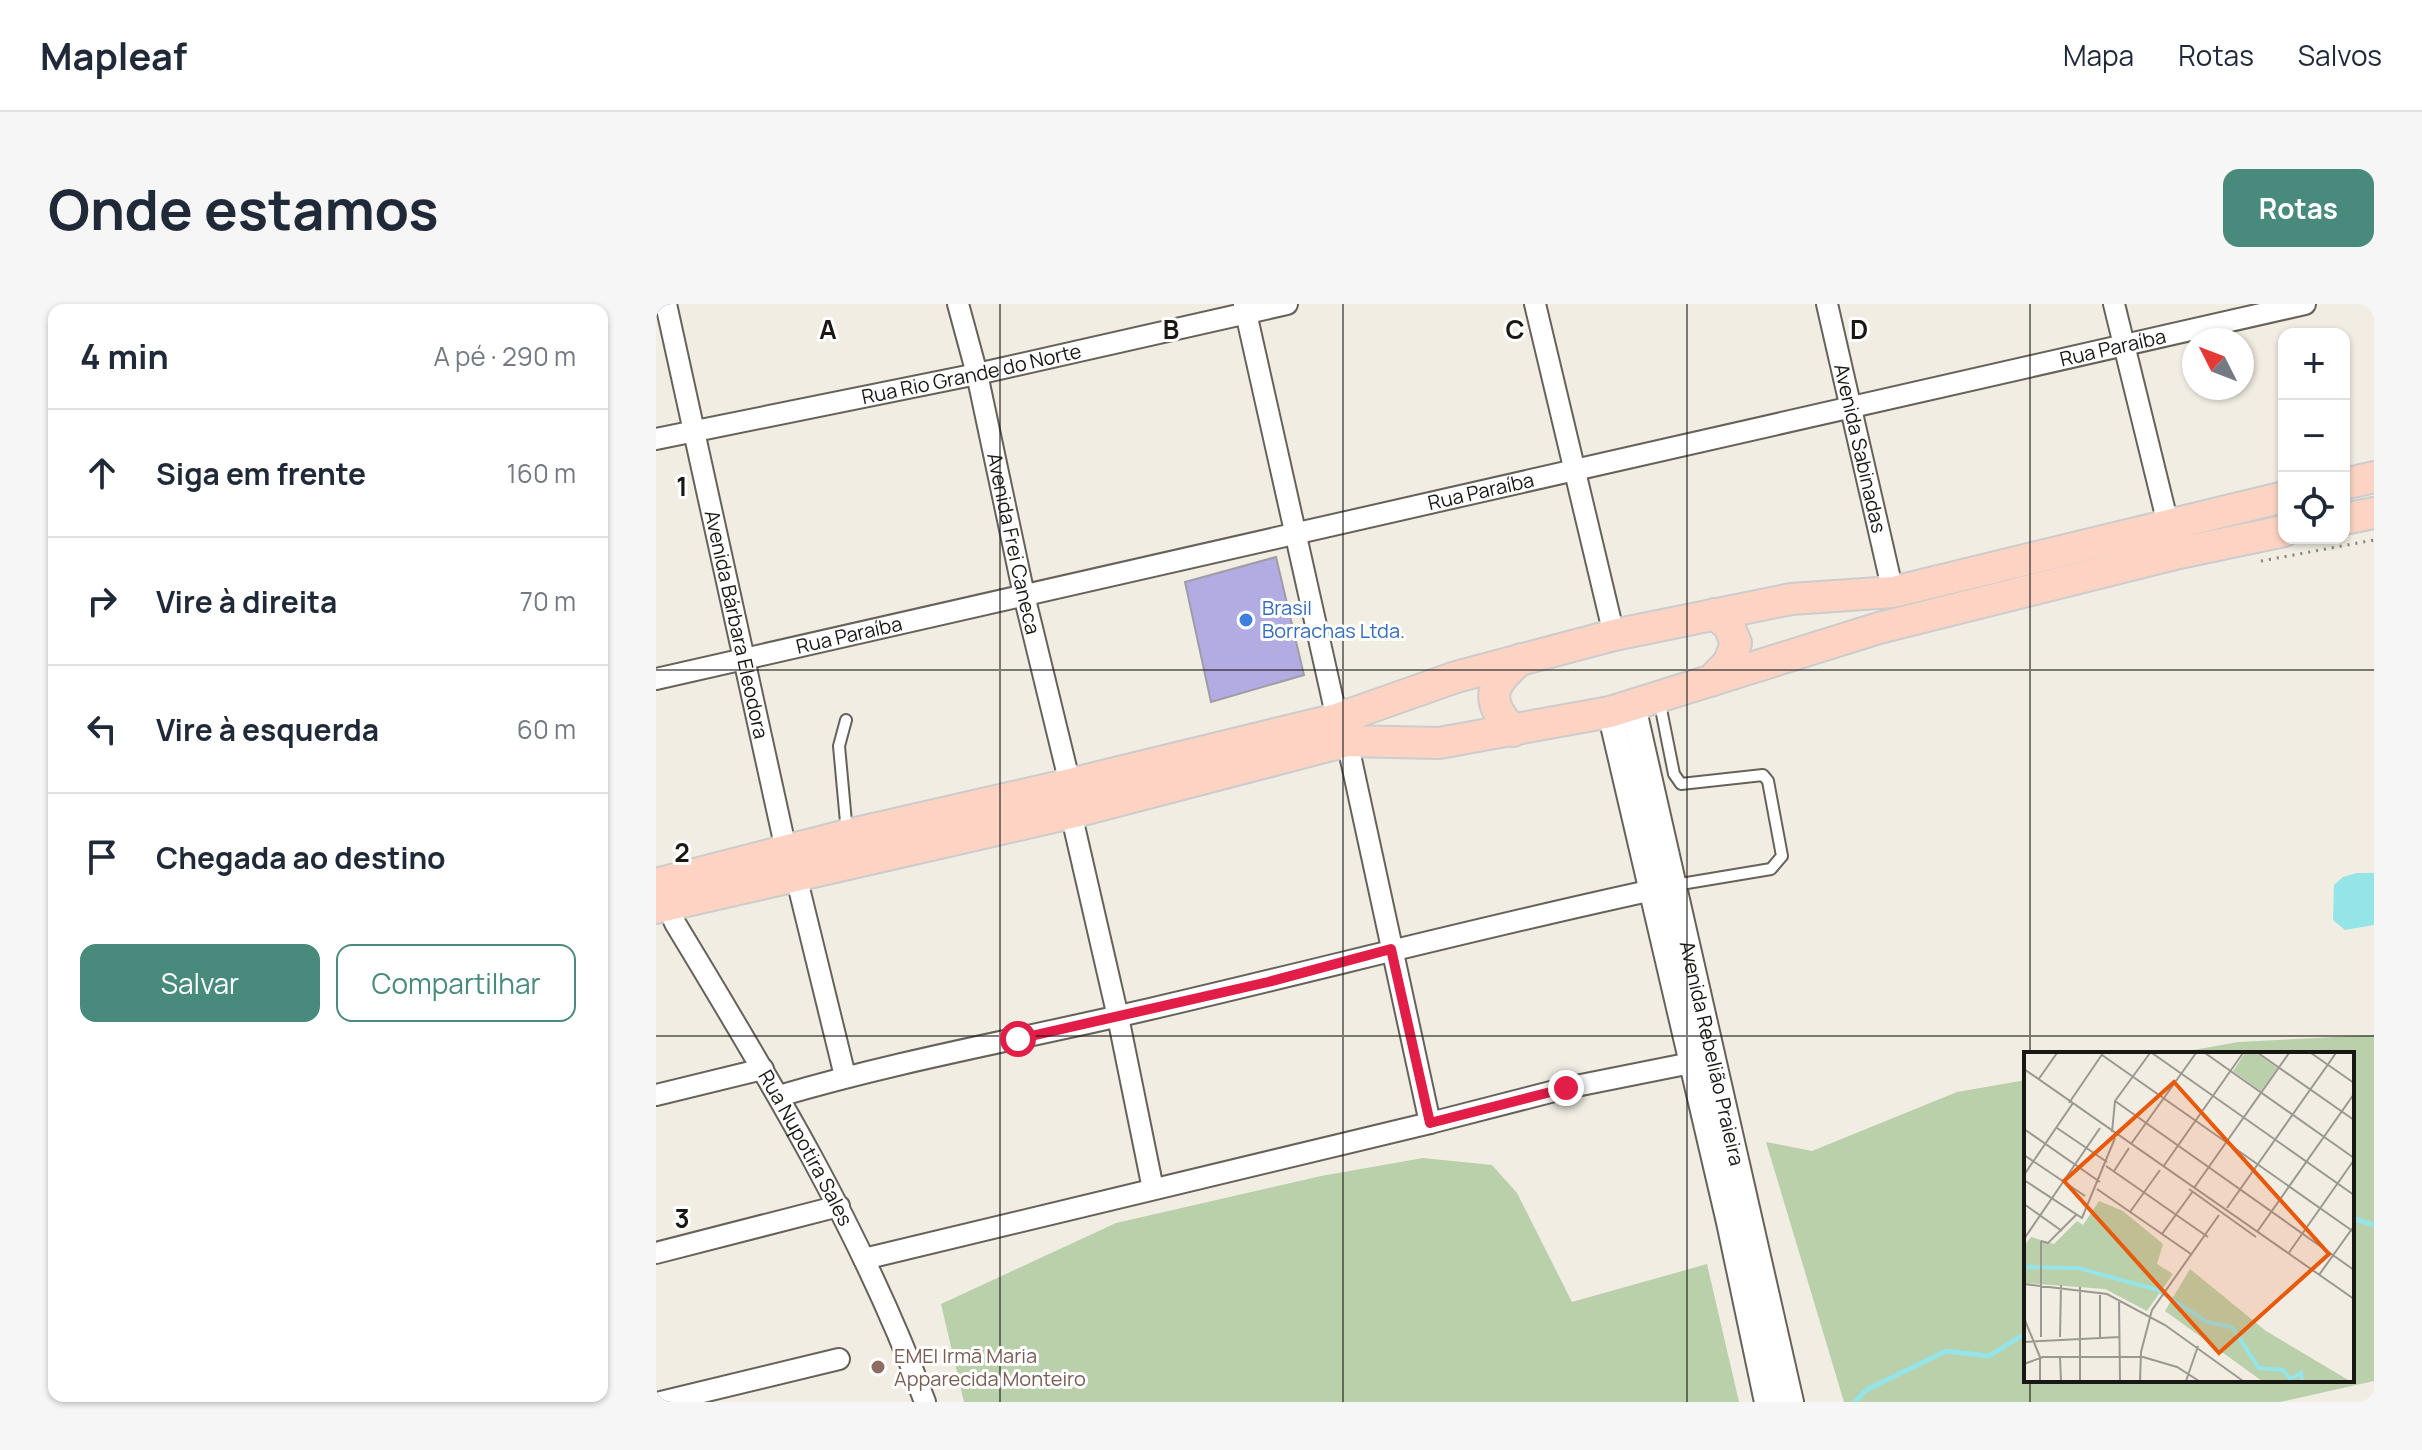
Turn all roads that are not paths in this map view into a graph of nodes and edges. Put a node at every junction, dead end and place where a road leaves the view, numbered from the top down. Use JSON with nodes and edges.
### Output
{"nodes":[{"id":1,"x":666,"y":304,"type":"edge"},
{"id":2,"x":958,"y":304,"type":"edge"},
{"id":3,"x":1287,"y":304,"type":"edge"},
{"id":4,"x":1535,"y":304,"type":"edge"},
{"id":5,"x":1827,"y":304,"type":"edge"},
{"id":6,"x":2114,"y":304,"type":"edge"},
{"id":7,"x":2305,"y":304,"type":"edge"},
{"id":8,"x":1245,"y":309,"type":"edge"},
{"id":9,"x":2123,"y":345,"type":"junction"},
{"id":10,"x":977,"y":374,"type":"junction"},
{"id":11,"x":1851,"y":406,"type":"junction"},
{"id":12,"x":693,"y":430,"type":"junction"},
{"id":13,"x":656,"y":439,"type":"edge"},
{"id":14,"x":1573,"y":469,"type":"junction"},
{"id":15,"x":2374,"y":477,"type":"edge"},
{"id":16,"x":2350,"y":483,"type":"edge"},
{"id":17,"x":2278,"y":498,"type":"edge"},
{"id":18,"x":2374,"y":513,"type":"edge"},
{"id":19,"x":2350,"y":518,"type":"edge"},
{"id":20,"x":2168,"y":524,"type":"junction"},
{"id":21,"x":1297,"y":531,"type":"junction"},
{"id":22,"x":2278,"y":532,"type":"edge"},
{"id":23,"x":1893,"y":592,"type":"junction"},
{"id":24,"x":1024,"y":595,"type":"junction"},
{"id":25,"x":1715,"y":614,"type":"junction"},
{"id":26,"x":1614,"y":635,"type":"junction"},
{"id":27,"x":746,"y":659,"type":"junction"},
{"id":28,"x":1521,"y":659,"type":"junction"},
{"id":29,"x":656,"y":679,"type":"edge"},
{"id":30,"x":1711,"y":681,"type":"junction"},
{"id":31,"x":1634,"y":705,"type":"junction"},
{"id":32,"x":846,"y":720,"type":"dead end"},
{"id":33,"x":1342,"y":730,"type":"junction"},
{"id":34,"x":1513,"y":731,"type":"junction"},
{"id":35,"x":1070,"y":798,"type":"junction"},
{"id":36,"x":847,"y":835,"type":"junction"},
{"id":37,"x":791,"y":863,"type":"junction"},
{"id":38,"x":1663,"y":888,"type":"junction"},
{"id":39,"x":660,"y":899,"type":"edge"},
{"id":40,"x":1391,"y":949,"type":"junction"},
{"id":41,"x":1118,"y":1017,"type":"junction"},
{"id":42,"x":1695,"y":1046,"type":"junction"},
{"id":43,"x":763,"y":1069,"type":"junction"},
{"id":44,"x":845,"y":1076,"type":"junction"},
{"id":45,"x":656,"y":1095,"type":"edge"},
{"id":46,"x":779,"y":1096,"type":"junction"},
{"id":47,"x":1430,"y":1123,"type":"junction"},
{"id":48,"x":1153,"y":1189,"type":"junction"},
{"id":49,"x":839,"y":1206,"type":"junction"},
{"id":50,"x":656,"y":1253,"type":"edge"},
{"id":51,"x":864,"y":1259,"type":"junction"},
{"id":52,"x":839,"y":1359,"type":"dead end"},
{"id":53,"x":658,"y":1400,"type":"edge"},
{"id":54,"x":925,"y":1402,"type":"edge"},
{"id":55,"x":1767,"y":1402,"type":"edge"},
{"id":56,"x":1791,"y":1402,"type":"edge"}],
"edges":[{"from":1,"to":12,"type":"street","name":"Avenida Bárbara Eleodora"},
{"from":2,"to":10,"type":"street","name":"Avenida Frei Caneca"},
{"from":3,"to":8,"type":"street","name":"Rua Rio Grande do Norte"},
{"from":4,"to":14,"type":"street"},
{"from":5,"to":11,"type":"street","name":"Avenida Sabinadas"},
{"from":6,"to":9,"type":"street"},
{"from":7,"to":9,"type":"street","name":"Rua Paraíba"},
{"from":8,"to":10,"type":"street","name":"Rua Rio Grande do Norte"},
{"from":8,"to":21,"type":"street"},
{"from":9,"to":11,"type":"street","name":"Rua Paraíba"},
{"from":9,"to":20,"type":"street"},
{"from":10,"to":12,"type":"street","name":"Rua Rio Grande do Norte"},
{"from":10,"to":24,"type":"street","name":"Avenida Frei Caneca"},
{"from":11,"to":14,"type":"street","name":"Rua Paraíba"},
{"from":11,"to":23,"type":"street","name":"Avenida Sabinadas"},
{"from":12,"to":13,"type":"street","name":"Rua Rio Grande do Norte"},
{"from":12,"to":27,"type":"street","name":"Avenida Bárbara Eleodora"},
{"from":14,"to":21,"type":"street","name":"Rua Paraíba"},
{"from":14,"to":26,"type":"street"},
{"from":15,"to":16,"type":"main road"},
{"from":17,"to":20,"type":"main road"},
{"from":18,"to":19,"type":"main road"},
{"from":20,"to":23,"type":"main road"},
{"from":21,"to":24,"type":"street","name":"Rua Paraíba"},
{"from":21,"to":33,"type":"street"},
{"from":22,"to":30,"type":"main road"},
{"from":23,"to":25,"type":"main road"},
{"from":24,"to":27,"type":"street","name":"Rua Paraíba"},
{"from":24,"to":35,"type":"street","name":"Avenida Frei Caneca"},
{"from":25,"to":26,"type":"main road"},
{"from":25,"to":30,"type":"main road"},
{"from":26,"to":28,"type":"main road"},
{"from":27,"to":29,"type":"street","name":"Rua Paraíba"},
{"from":27,"to":37,"type":"street","name":"Avenida Bárbara Eleodora"},
{"from":28,"to":33,"type":"main road"},
{"from":28,"to":34,"type":"main road"},
{"from":30,"to":31,"type":"main road"},
{"from":31,"to":34,"type":"main road"},
{"from":31,"to":38,"type":"street","name":"Avenida Rebelião Praieira"},
{"from":31,"to":38,"type":"lane"},
{"from":32,"to":36,"type":"lane"},
{"from":33,"to":34,"type":"main road"},
{"from":33,"to":35,"type":"main road"},
{"from":33,"to":40,"type":"street"},
{"from":35,"to":36,"type":"main road"},
{"from":35,"to":37,"type":"main road"},
{"from":35,"to":41,"type":"street","name":"Avenida Frei Caneca"},
{"from":36,"to":37,"type":"main road"},
{"from":37,"to":39,"type":"main road"},
{"from":37,"to":44,"type":"street","name":"Avenida Bárbara Eleodora"},
{"from":38,"to":40,"type":"street"},
{"from":38,"to":42,"type":"street","name":"Avenida Rebelião Praieira"},
{"from":39,"to":43,"type":"street","name":"Rua Nupotira Sales"},
{"from":40,"to":41,"type":"street"},
{"from":40,"to":47,"type":"street"},
{"from":41,"to":44,"type":"street"},
{"from":41,"to":48,"type":"street","name":"Avenida Frei Caneca"},
{"from":42,"to":47,"type":"street"},
{"from":42,"to":55,"type":"street","name":"Avenida Rebelião Praieira"},
{"from":42,"to":56,"type":"street","name":"Avenida Rebelião Praieira"},
{"from":43,"to":45,"type":"street"},
{"from":43,"to":46,"type":"street","name":"Rua Nupotira Sales"},
{"from":44,"to":46,"type":"street"},
{"from":46,"to":49,"type":"street","name":"Rua Nupotira Sales"},
{"from":47,"to":48,"type":"street"},
{"from":48,"to":51,"type":"street"},
{"from":49,"to":50,"type":"street"},
{"from":49,"to":51,"type":"street","name":"Rua Nupotira Sales"},
{"from":51,"to":54,"type":"street","name":"Rua Nupotira Sales"},
{"from":52,"to":53,"type":"street"}]}
